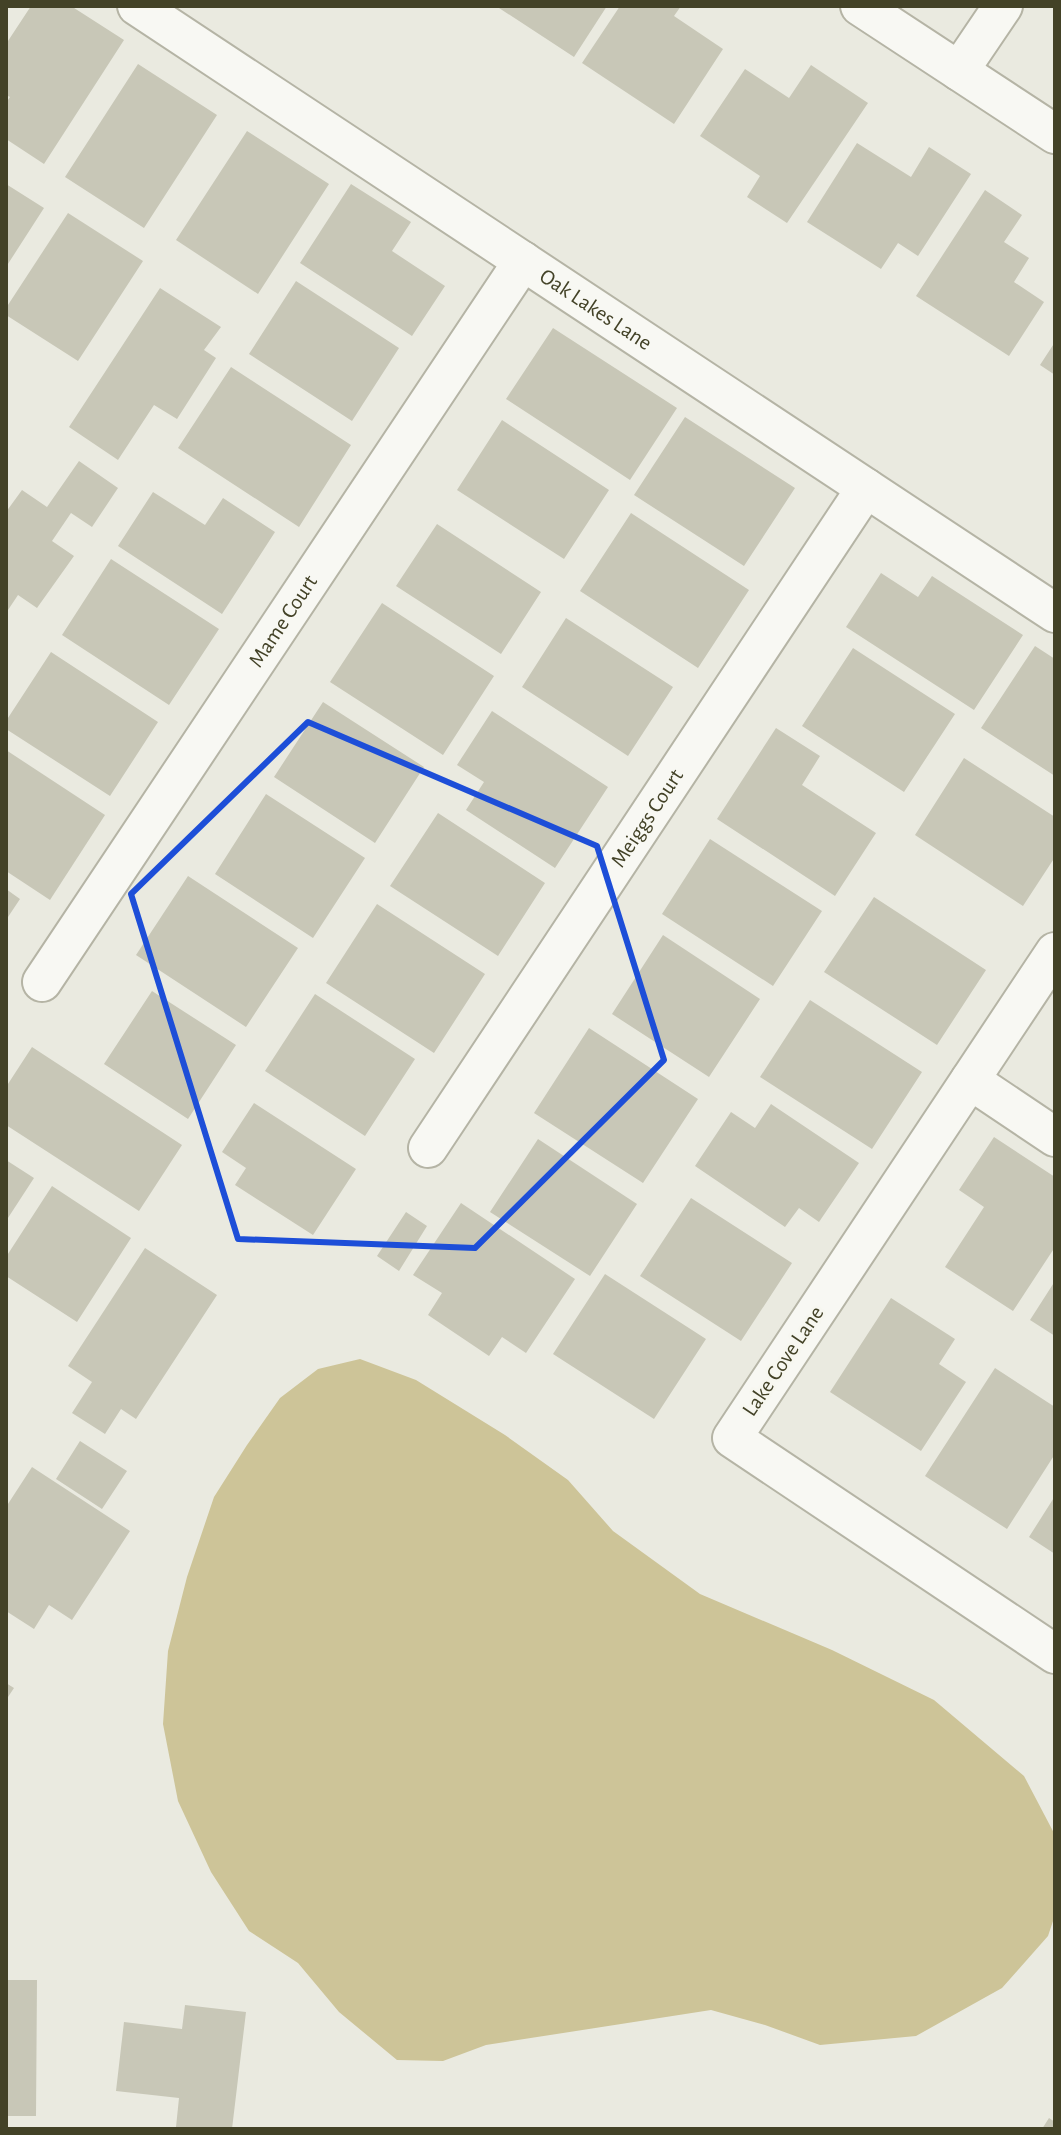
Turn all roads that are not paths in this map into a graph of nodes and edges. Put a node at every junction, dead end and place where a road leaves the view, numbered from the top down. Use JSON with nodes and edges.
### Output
{"nodes":[{"id":1,"x":137,"y":6,"type":"edge"},
{"id":2,"x":860,"y":6,"type":"edge"},
{"id":3,"x":1003,"y":6,"type":"edge"},
{"id":4,"x":959,"y":71,"type":"junction"},
{"id":5,"x":1055,"y":134,"type":"edge"},
{"id":6,"x":523,"y":261,"type":"junction"},
{"id":7,"x":866,"y":488,"type":"junction"},
{"id":8,"x":1055,"y":613,"type":"edge"},
{"id":9,"x":1055,"y":952,"type":"edge"},
{"id":10,"x":42,"y":982,"type":"dead end"},
{"id":11,"x":970,"y":1080,"type":"junction"},
{"id":12,"x":1055,"y":1137,"type":"edge"},
{"id":13,"x":428,"y":1148,"type":"dead end"},
{"id":14,"x":1055,"y":1654,"type":"edge"}],
"edges":[{"from":1,"to":6,"type":"street","name":"Oak Lakes Lane"},
{"from":2,"to":4,"type":"street"},
{"from":3,"to":4,"type":"street"},
{"from":4,"to":5,"type":"street"},
{"from":6,"to":7,"type":"street","name":"Oak Lakes Lane"},
{"from":6,"to":10,"type":"street","name":"Mame Court"},
{"from":7,"to":8,"type":"street","name":"Oak Lakes Lane"},
{"from":7,"to":13,"type":"street","name":"Meiggs Court"},
{"from":9,"to":11,"type":"street","name":"Lake Cove Lane"},
{"from":11,"to":12,"type":"street"},
{"from":11,"to":14,"type":"street","name":"Lake Cove Lane"}]}
